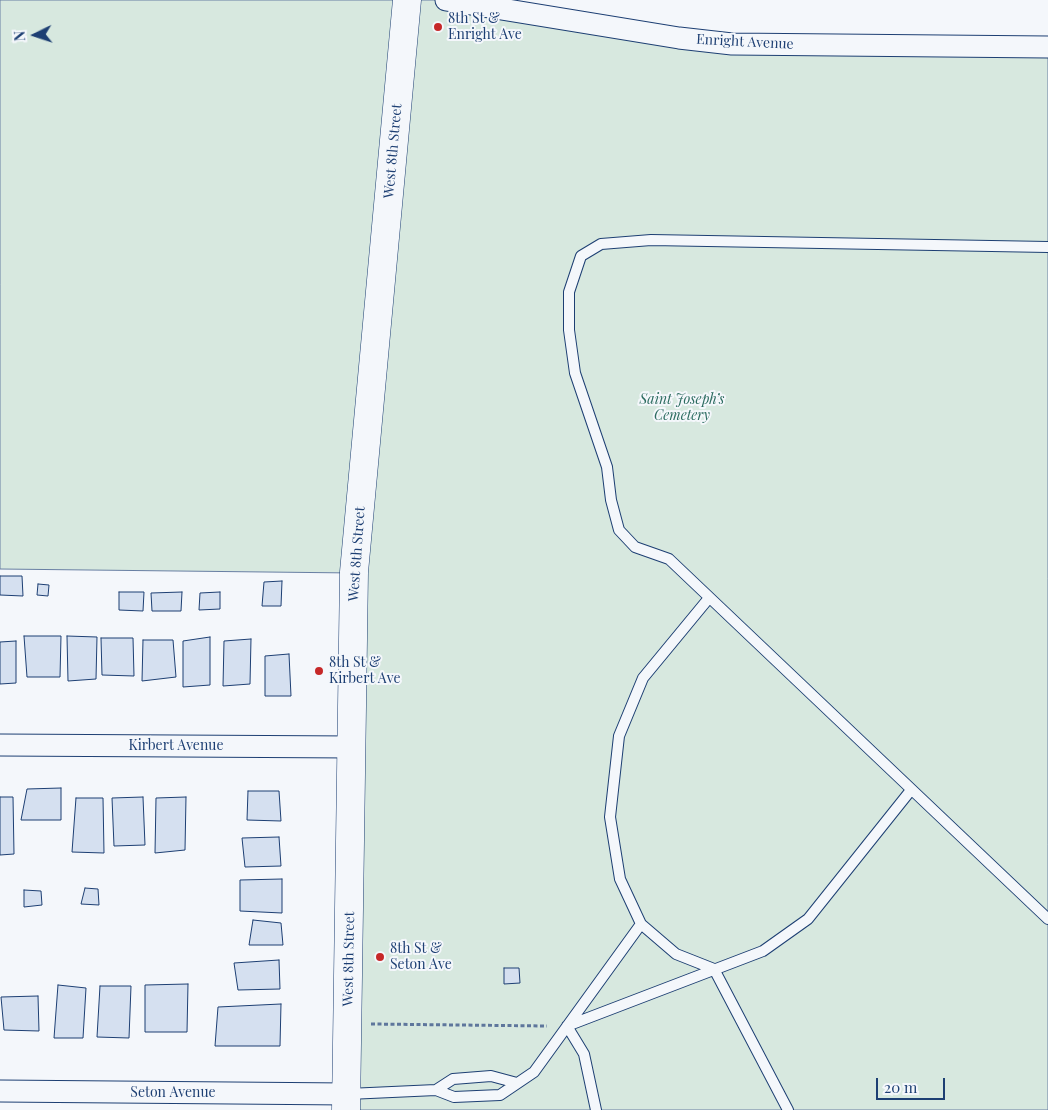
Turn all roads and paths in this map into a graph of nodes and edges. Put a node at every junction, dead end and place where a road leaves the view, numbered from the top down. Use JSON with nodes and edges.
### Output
{"nodes":[{"id":1,"x":407,"y":0,"type":"edge"},
{"id":2,"x":446,"y":0,"type":"edge"},
{"id":3,"x":1048,"y":47,"type":"edge"},
{"id":4,"x":1048,"y":246,"type":"edge"},
{"id":5,"x":709,"y":598,"type":"junction"},
{"id":6,"x":0,"y":745,"type":"edge"},
{"id":7,"x":353,"y":747,"type":"junction"},
{"id":8,"x":911,"y":790,"type":"junction"},
{"id":9,"x":1048,"y":919,"type":"edge"},
{"id":10,"x":641,"y":924,"type":"junction"},
{"id":11,"x":714,"y":969,"type":"junction"},
{"id":12,"x":348,"y":1024,"type":"junction"},
{"id":13,"x":567,"y":1026,"type":"junction"},
{"id":14,"x":517,"y":1083,"type":"junction"},
{"id":15,"x":436,"y":1090,"type":"junction"},
{"id":16,"x":0,"y":1091,"type":"edge"},
{"id":17,"x":347,"y":1102,"type":"edge"},
{"id":18,"x":596,"y":1110,"type":"edge"},
{"id":19,"x":788,"y":1110,"type":"edge"}],
"edges":[{"from":1,"to":7,"type":"street","name":"West 8th Street"},
{"from":2,"to":3,"type":"street","name":"Enright Avenue"},
{"from":4,"to":5,"type":"lane"},
{"from":5,"to":8,"type":"lane"},
{"from":5,"to":10,"type":"lane"},
{"from":6,"to":7,"type":"street","name":"Kirbert Avenue"},
{"from":7,"to":12,"type":"street","name":"West 8th Street"},
{"from":8,"to":9,"type":"lane"},
{"from":8,"to":11,"type":"lane"},
{"from":10,"to":11,"type":"lane"},
{"from":10,"to":13,"type":"lane"},
{"from":11,"to":13,"type":"lane"},
{"from":11,"to":19,"type":"lane"},
{"from":12,"to":13,"type":"path"},
{"from":12,"to":17,"type":"street","name":"West 8th Street"},
{"from":13,"to":14,"type":"lane"},
{"from":13,"to":18,"type":"lane"},
{"from":14,"to":15,"type":"lane"},
{"from":14,"to":15,"type":"lane"},
{"from":15,"to":17,"type":"lane"},
{"from":16,"to":17,"type":"street","name":"Seton Avenue"}]}
